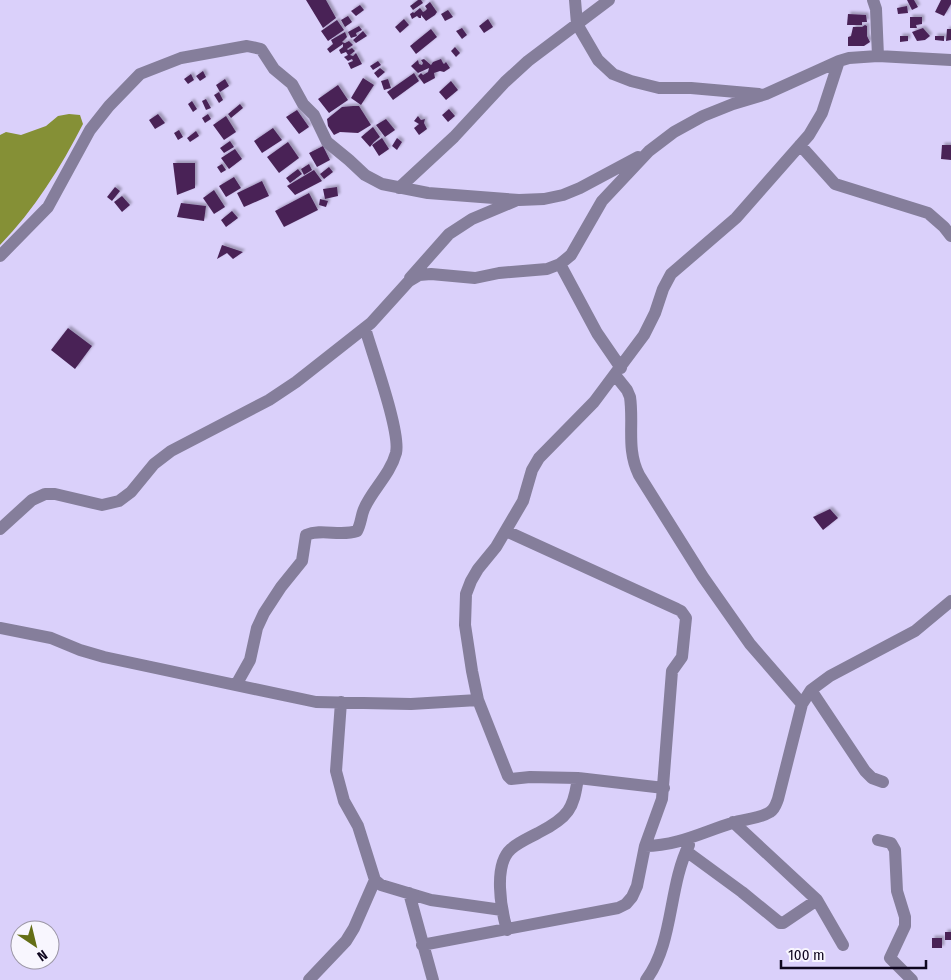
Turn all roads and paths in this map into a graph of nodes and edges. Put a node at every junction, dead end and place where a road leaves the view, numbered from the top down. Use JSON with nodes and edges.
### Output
{"nodes":[{"id":1,"x":575,"y":0,"type":"edge"},
{"id":2,"x":609,"y":0,"type":"edge"},
{"id":3,"x":872,"y":0,"type":"edge"},
{"id":4,"x":577,"y":24,"type":"junction"},
{"id":5,"x":878,"y":56,"type":"junction"},
{"id":6,"x":951,"y":60,"type":"edge"},
{"id":7,"x":839,"y":61,"type":"junction"},
{"id":8,"x":766,"y":94,"type":"junction"},
{"id":9,"x":800,"y":146,"type":"junction"},
{"id":10,"x":649,"y":151,"type":"junction"},
{"id":11,"x":399,"y":188,"type":"junction"},
{"id":12,"x":519,"y":200,"type":"junction"},
{"id":13,"x":951,"y":236,"type":"edge"},
{"id":14,"x":0,"y":256,"type":"edge"},
{"id":15,"x":560,"y":264,"type":"junction"},
{"id":16,"x":409,"y":281,"type":"junction"},
{"id":17,"x":365,"y":328,"type":"junction"},
{"id":18,"x":618,"y":371,"type":"junction"},
{"id":19,"x":0,"y":529,"type":"edge"},
{"id":20,"x":506,"y":531,"type":"junction"},
{"id":21,"x":951,"y":601,"type":"edge"},
{"id":22,"x":0,"y":628,"type":"edge"},
{"id":23,"x":236,"y":685,"type":"junction"},
{"id":24,"x":811,"y":690,"type":"junction"},
{"id":25,"x":478,"y":700,"type":"junction"},
{"id":26,"x":341,"y":702,"type":"junction"},
{"id":27,"x":802,"y":704,"type":"junction"},
{"id":28,"x":578,"y":778,"type":"junction"},
{"id":29,"x":883,"y":782,"type":"dead end"},
{"id":30,"x":664,"y":788,"type":"junction"},
{"id":31,"x":733,"y":822,"type":"junction"},
{"id":32,"x":692,"y":838,"type":"junction"},
{"id":33,"x":878,"y":840,"type":"dead end"},
{"id":34,"x":645,"y":846,"type":"junction"},
{"id":35,"x":686,"y":851,"type":"junction"},
{"id":36,"x":375,"y":880,"type":"junction"},
{"id":37,"x":409,"y":893,"type":"junction"},
{"id":38,"x":817,"y":900,"type":"junction"},
{"id":39,"x":502,"y":910,"type":"junction"},
{"id":40,"x":507,"y":930,"type":"junction"},
{"id":41,"x":422,"y":945,"type":"junction"},
{"id":42,"x":843,"y":945,"type":"dead end"},
{"id":43,"x":309,"y":980,"type":"edge"},
{"id":44,"x":433,"y":980,"type":"edge"},
{"id":45,"x":646,"y":980,"type":"edge"},
{"id":46,"x":912,"y":980,"type":"edge"}],
"edges":[{"from":1,"to":4,"type":"street"},
{"from":2,"to":4,"type":"street"},
{"from":3,"to":5,"type":"street"},
{"from":4,"to":8,"type":"street"},
{"from":4,"to":11,"type":"street"},
{"from":5,"to":6,"type":"street"},
{"from":5,"to":7,"type":"street"},
{"from":7,"to":8,"type":"street"},
{"from":7,"to":9,"type":"street"},
{"from":8,"to":10,"type":"street"},
{"from":9,"to":13,"type":"street"},
{"from":9,"to":18,"type":"street"},
{"from":10,"to":12,"type":"street"},
{"from":10,"to":15,"type":"street"},
{"from":11,"to":12,"type":"street"},
{"from":11,"to":14,"type":"street"},
{"from":12,"to":16,"type":"street"},
{"from":15,"to":16,"type":"street"},
{"from":15,"to":18,"type":"street"},
{"from":16,"to":17,"type":"street"},
{"from":17,"to":19,"type":"street"},
{"from":17,"to":23,"type":"street"},
{"from":18,"to":20,"type":"street"},
{"from":18,"to":27,"type":"street"},
{"from":20,"to":25,"type":"street"},
{"from":20,"to":30,"type":"street"},
{"from":21,"to":24,"type":"street"},
{"from":22,"to":23,"type":"street"},
{"from":23,"to":26,"type":"street"},
{"from":24,"to":27,"type":"street"},
{"from":24,"to":29,"type":"street"},
{"from":25,"to":26,"type":"street"},
{"from":25,"to":28,"type":"street"},
{"from":26,"to":36,"type":"street"},
{"from":27,"to":31,"type":"street"},
{"from":28,"to":30,"type":"street"},
{"from":28,"to":39,"type":"street"},
{"from":30,"to":34,"type":"street"},
{"from":31,"to":32,"type":"street"},
{"from":31,"to":38,"type":"street"},
{"from":32,"to":34,"type":"street"},
{"from":32,"to":35,"type":"street"},
{"from":33,"to":46,"type":"street"},
{"from":34,"to":40,"type":"street"},
{"from":35,"to":38,"type":"street"},
{"from":35,"to":45,"type":"street"},
{"from":36,"to":37,"type":"street"},
{"from":36,"to":43,"type":"street"},
{"from":37,"to":39,"type":"street"},
{"from":37,"to":41,"type":"street"},
{"from":38,"to":42,"type":"street"},
{"from":39,"to":40,"type":"street"},
{"from":40,"to":41,"type":"street"},
{"from":41,"to":44,"type":"street"}]}
